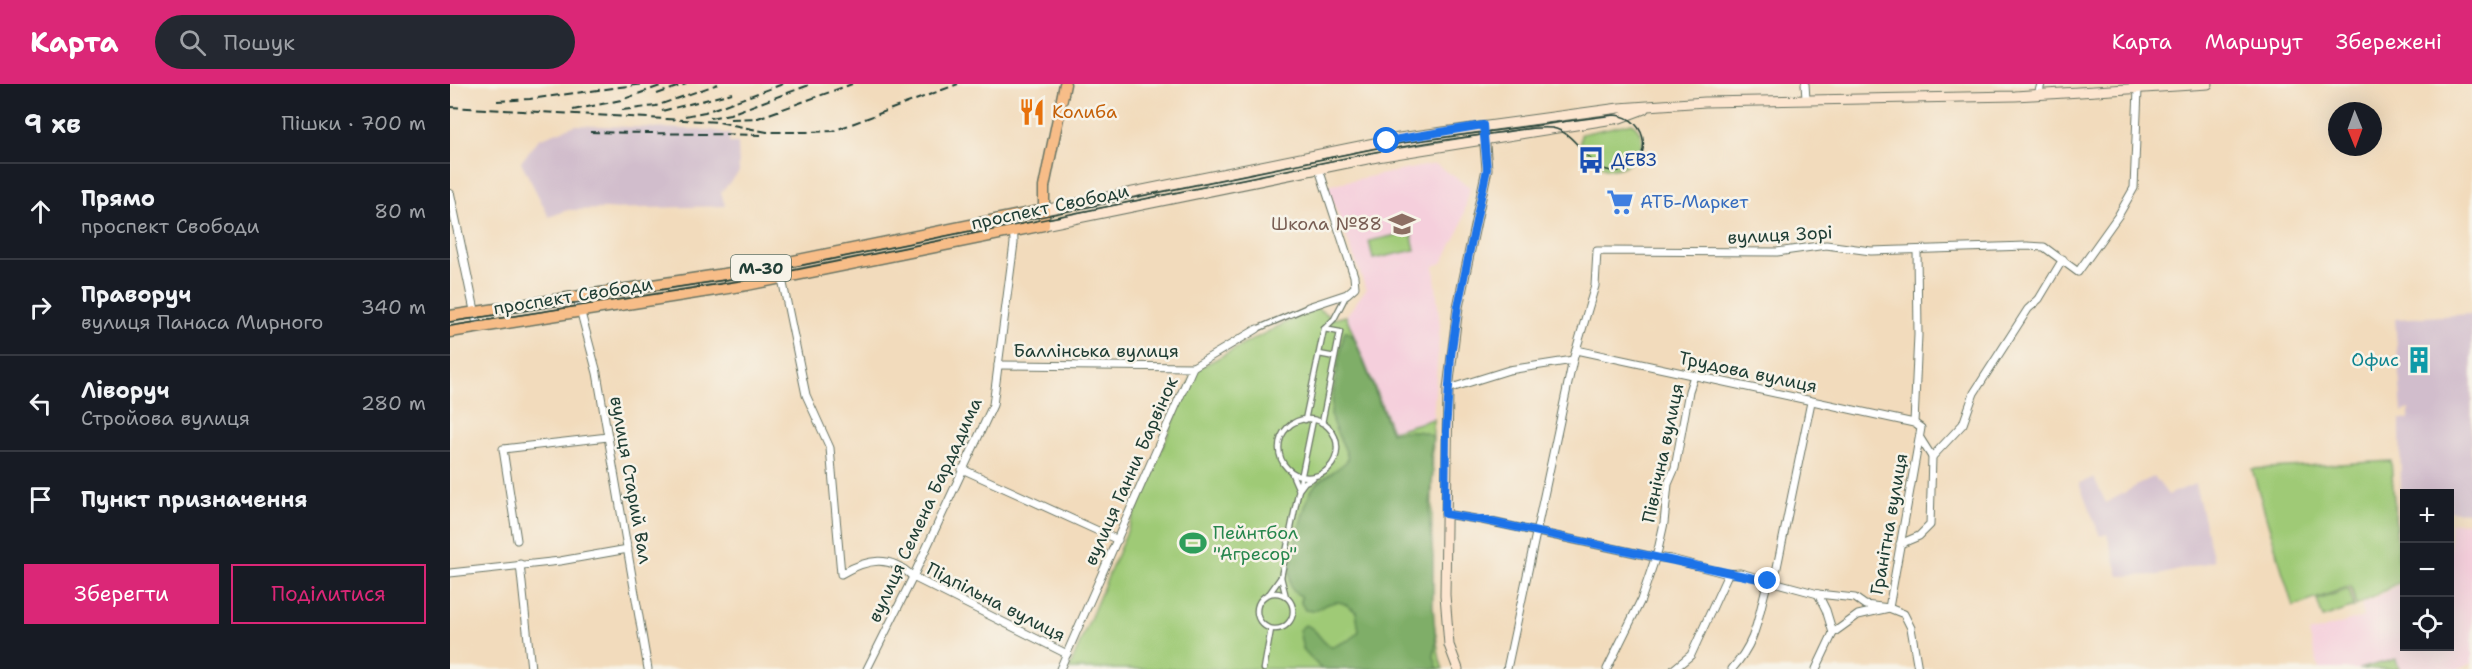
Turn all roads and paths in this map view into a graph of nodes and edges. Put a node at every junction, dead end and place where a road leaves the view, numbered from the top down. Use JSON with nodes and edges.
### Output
{"nodes":[{"id":1,"x":1065,"y":84,"type":"edge"},
{"id":2,"x":1805,"y":84,"type":"edge"},
{"id":3,"x":2041,"y":84,"type":"edge"},
{"id":4,"x":2208,"y":84,"type":"edge"},
{"id":5,"x":2178,"y":85,"type":"edge"},
{"id":6,"x":2065,"y":89,"type":"edge"},
{"id":7,"x":2138,"y":89,"type":"junction"},
{"id":8,"x":2038,"y":95,"type":"junction"},
{"id":9,"x":1806,"y":99,"type":"junction"},
{"id":10,"x":1654,"y":105,"type":"junction"},
{"id":11,"x":1483,"y":125,"type":"junction"},
{"id":12,"x":1485,"y":139,"type":"junction"},
{"id":13,"x":1319,"y":169,"type":"junction"},
{"id":14,"x":450,"y":194,"type":"edge"},
{"id":15,"x":1044,"y":210,"type":"junction"},
{"id":16,"x":1013,"y":216,"type":"junction"},
{"id":17,"x":1044,"y":225,"type":"junction"},
{"id":18,"x":1015,"y":231,"type":"junction"},
{"id":19,"x":1917,"y":250,"type":"junction"},
{"id":20,"x":2063,"y":259,"type":"junction"},
{"id":21,"x":779,"y":264,"type":"junction"},
{"id":22,"x":782,"y":279,"type":"junction"},
{"id":23,"x":1347,"y":294,"type":"junction"},
{"id":24,"x":577,"y":298,"type":"junction"},
{"id":25,"x":1308,"y":307,"type":"joint"},
{"id":26,"x":475,"y":312,"type":"junction"},
{"id":27,"x":581,"y":312,"type":"junction"},
{"id":28,"x":450,"y":316,"type":"edge"},
{"id":29,"x":1334,"y":319,"type":"junction"},
{"id":30,"x":478,"y":327,"type":"junction"},
{"id":31,"x":1257,"y":329,"type":"joint"},
{"id":32,"x":1323,"y":329,"type":"junction"},
{"id":33,"x":450,"y":332,"type":"edge"},
{"id":34,"x":1340,"y":332,"type":"junction"},
{"id":35,"x":1576,"y":350,"type":"junction"},
{"id":36,"x":1318,"y":354,"type":"junction"},
{"id":37,"x":1335,"y":357,"type":"junction"},
{"id":38,"x":1573,"y":360,"type":"junction"},
{"id":39,"x":998,"y":365,"type":"junction"},
{"id":40,"x":1193,"y":367,"type":"junction"},
{"id":41,"x":1694,"y":376,"type":"junction"},
{"id":42,"x":1448,"y":389,"type":"junction"},
{"id":43,"x":1811,"y":402,"type":"junction"},
{"id":44,"x":1305,"y":420,"type":"junction"},
{"id":45,"x":1313,"y":420,"type":"junction"},
{"id":46,"x":1322,"y":423,"type":"junction"},
{"id":47,"x":1914,"y":423,"type":"junction"},
{"id":48,"x":608,"y":436,"type":"junction"},
{"id":49,"x":1920,"y":438,"type":"junction"},
{"id":50,"x":1932,"y":457,"type":"junction"},
{"id":51,"x":962,"y":469,"type":"junction"},
{"id":52,"x":1288,"y":470,"type":"junction"},
{"id":53,"x":1317,"y":476,"type":"junction"},
{"id":54,"x":1302,"y":477,"type":"junction"},
{"id":55,"x":1299,"y":490,"type":"junction"},
{"id":56,"x":1445,"y":514,"type":"junction"},
{"id":57,"x":1538,"y":532,"type":"junction"},
{"id":58,"x":517,"y":540,"type":"dead end"},
{"id":59,"x":1118,"y":540,"type":"junction"},
{"id":60,"x":1900,"y":544,"type":"junction"},
{"id":61,"x":628,"y":549,"type":"junction"},
{"id":62,"x":1654,"y":557,"type":"junction"},
{"id":63,"x":520,"y":564,"type":"junction"},
{"id":64,"x":450,"y":573,"type":"edge"},
{"id":65,"x":1728,"y":574,"type":"junction"},
{"id":66,"x":913,"y":577,"type":"junction"},
{"id":67,"x":1281,"y":577,"type":"junction"},
{"id":68,"x":1768,"y":581,"type":"junction"},
{"id":69,"x":1269,"y":594,"type":"junction"},
{"id":70,"x":1818,"y":594,"type":"junction"},
{"id":71,"x":1286,"y":597,"type":"junction"},
{"id":72,"x":1889,"y":608,"type":"junction"},
{"id":73,"x":1271,"y":628,"type":"junction"},
{"id":74,"x":1833,"y":633,"type":"junction"},
{"id":75,"x":1066,"y":654,"type":"junction"},
{"id":76,"x":531,"y":669,"type":"edge"},
{"id":77,"x":648,"y":669,"type":"edge"},
{"id":78,"x":867,"y":669,"type":"edge"},
{"id":79,"x":1060,"y":669,"type":"edge"},
{"id":80,"x":1264,"y":669,"type":"edge"},
{"id":81,"x":1458,"y":669,"type":"edge"},
{"id":82,"x":1507,"y":669,"type":"edge"},
{"id":83,"x":1607,"y":669,"type":"edge"},
{"id":84,"x":1674,"y":669,"type":"edge"},
{"id":85,"x":1732,"y":669,"type":"edge"},
{"id":86,"x":1816,"y":669,"type":"edge"},
{"id":87,"x":1918,"y":669,"type":"edge"}],
"edges":[{"from":1,"to":15,"type":"highway"},
{"from":2,"to":9,"type":"street"},
{"from":3,"to":8,"type":"street"},
{"from":4,"to":5,"type":"main road","name":"проспект Свободи"},
{"from":5,"to":7,"type":"main road","name":"проспект Свободи"},
{"from":6,"to":7,"type":"main road","name":"проспект Свободи"},
{"from":6,"to":8,"type":"main road","name":"проспект Свободи"},
{"from":7,"to":20,"type":"street","name":"вулиця Зорі"},
{"from":8,"to":9,"type":"main road","name":"проспект Свободи"},
{"from":9,"to":10,"type":"main road","name":"проспект Свободи"},
{"from":10,"to":11,"type":"main road","name":"проспект Свободи"},
{"from":10,"to":12,"type":"main road","name":"проспект Свободи"},
{"from":11,"to":12,"type":"main road"},
{"from":11,"to":15,"type":"main road","name":"проспект Свободи"},
{"from":12,"to":13,"type":"main road","name":"проспект Свободи"},
{"from":12,"to":42,"type":"main road"},
{"from":13,"to":17,"type":"main road","name":"проспект Свободи"},
{"from":13,"to":23,"type":"street"},
{"from":14,"to":26,"type":"street"},
{"from":15,"to":16,"type":"highway","name":"проспект Свободи","number":"М-30"},
{"from":15,"to":17,"type":"highway"},
{"from":16,"to":18,"type":"street","name":"вулиця Семена Бардадима"},
{"from":16,"to":21,"type":"highway","name":"проспект Свободи","number":"М-30"},
{"from":17,"to":18,"type":"highway","name":"проспект Свободи","number":"М-30"},
{"from":18,"to":22,"type":"highway","name":"проспект Свободи","number":"М-30"},
{"from":18,"to":39,"type":"street","name":"вулиця Семена Бардадима"},
{"from":19,"to":20,"type":"street","name":"вулиця Зорі"},
{"from":19,"to":35,"type":"street","name":"вулиця Зорі"},
{"from":19,"to":47,"type":"street"},
{"from":20,"to":50,"type":"street"},
{"from":21,"to":22,"type":"street"},
{"from":21,"to":24,"type":"highway","name":"проспект Свободи","number":"М-30"},
{"from":22,"to":27,"type":"highway","name":"проспект Свободи","number":"М-30"},
{"from":22,"to":66,"type":"street","name":"Підпільна вулиця"},
{"from":23,"to":25,"type":"street","name":"вулиця Ганни Барвінок"},
{"from":23,"to":29,"type":"street"},
{"from":24,"to":26,"type":"highway","name":"проспект Свободи","number":"М-30"},
{"from":24,"to":27,"type":"street","name":"вулиця Старий Вал"},
{"from":25,"to":31,"type":"street","name":"вулиця Ганни Барвінок"},
{"from":26,"to":28,"type":"highway","name":"проспект Свободи","number":"М-30"},
{"from":26,"to":30,"type":"street"},
{"from":27,"to":30,"type":"highway","name":"проспект Свободи","number":"М-30"},
{"from":27,"to":48,"type":"street","name":"вулиця Старий Вал"},
{"from":29,"to":32,"type":"street"},
{"from":29,"to":34,"type":"street"},
{"from":30,"to":33,"type":"highway","name":"проспект Свободи","number":"М-30"},
{"from":31,"to":40,"type":"street","name":"вулиця Ганни Барвінок"},
{"from":32,"to":34,"type":"street"},
{"from":32,"to":36,"type":"street"},
{"from":34,"to":37,"type":"street"},
{"from":35,"to":38,"type":"street"},
{"from":35,"to":41,"type":"street","name":"Трудова вулиця"},
{"from":36,"to":37,"type":"street"},
{"from":36,"to":44,"type":"street"},
{"from":37,"to":46,"type":"street"},
{"from":38,"to":42,"type":"street"},
{"from":38,"to":57,"type":"street"},
{"from":39,"to":40,"type":"street","name":"Баллінська вулиця"},
{"from":39,"to":51,"type":"street","name":"вулиця Семена Бардадима"},
{"from":40,"to":59,"type":"street","name":"вулиця Ганни Барвінок"},
{"from":41,"to":43,"type":"street","name":"Трудова вулиця"},
{"from":41,"to":62,"type":"street","name":"Північна вулиця"},
{"from":42,"to":56,"type":"main road"},
{"from":43,"to":47,"type":"street","name":"Трудова вулиця"},
{"from":43,"to":68,"type":"street"},
{"from":44,"to":45,"type":"street"},
{"from":44,"to":52,"type":"street"},
{"from":45,"to":46,"type":"street"},
{"from":45,"to":54,"type":"street"},
{"from":46,"to":53,"type":"street"},
{"from":47,"to":49,"type":"street","name":"Гранітна вулиця"},
{"from":48,"to":58,"type":"street"},
{"from":48,"to":61,"type":"street","name":"вулиця Старий Вал"},
{"from":49,"to":50,"type":"street"},
{"from":49,"to":60,"type":"street","name":"Гранітна вулиця"},
{"from":50,"to":60,"type":"street"},
{"from":51,"to":59,"type":"street"},
{"from":51,"to":66,"type":"street","name":"вулиця Семена Бардадима"},
{"from":52,"to":54,"type":"street"},
{"from":52,"to":55,"type":"street"},
{"from":53,"to":54,"type":"street"},
{"from":53,"to":55,"type":"street"},
{"from":54,"to":55,"type":"street"},
{"from":55,"to":67,"type":"street"},
{"from":56,"to":57,"type":"street"},
{"from":56,"to":81,"type":"main road"},
{"from":57,"to":62,"type":"street"},
{"from":57,"to":82,"type":"street"},
{"from":59,"to":75,"type":"street","name":"вулиця Ганни Барвінок"},
{"from":60,"to":72,"type":"street","name":"Гранітна вулиця"},
{"from":61,"to":63,"type":"street"},
{"from":61,"to":77,"type":"street","name":"вулиця Старий Вал"},
{"from":62,"to":65,"type":"street"},
{"from":62,"to":83,"type":"street","name":"Північна вулиця"},
{"from":63,"to":64,"type":"street"},
{"from":63,"to":76,"type":"street"},
{"from":65,"to":68,"type":"street"},
{"from":65,"to":84,"type":"street"},
{"from":66,"to":75,"type":"street","name":"Підпільна вулиця"},
{"from":66,"to":78,"type":"street","name":"вулиця Семена Бардадима"},
{"from":67,"to":69,"type":"street"},
{"from":67,"to":71,"type":"street"},
{"from":68,"to":70,"type":"street"},
{"from":68,"to":85,"type":"street"},
{"from":69,"to":71,"type":"street"},
{"from":69,"to":73,"type":"street"},
{"from":70,"to":72,"type":"street"},
{"from":70,"to":74,"type":"street"},
{"from":71,"to":73,"type":"street"},
{"from":72,"to":74,"type":"street","name":"Гранітна вулиця"},
{"from":72,"to":87,"type":"street"},
{"from":73,"to":80,"type":"street"},
{"from":74,"to":86,"type":"street"},
{"from":75,"to":79,"type":"street","name":"вулиця Ганни Барвінок"}]}
